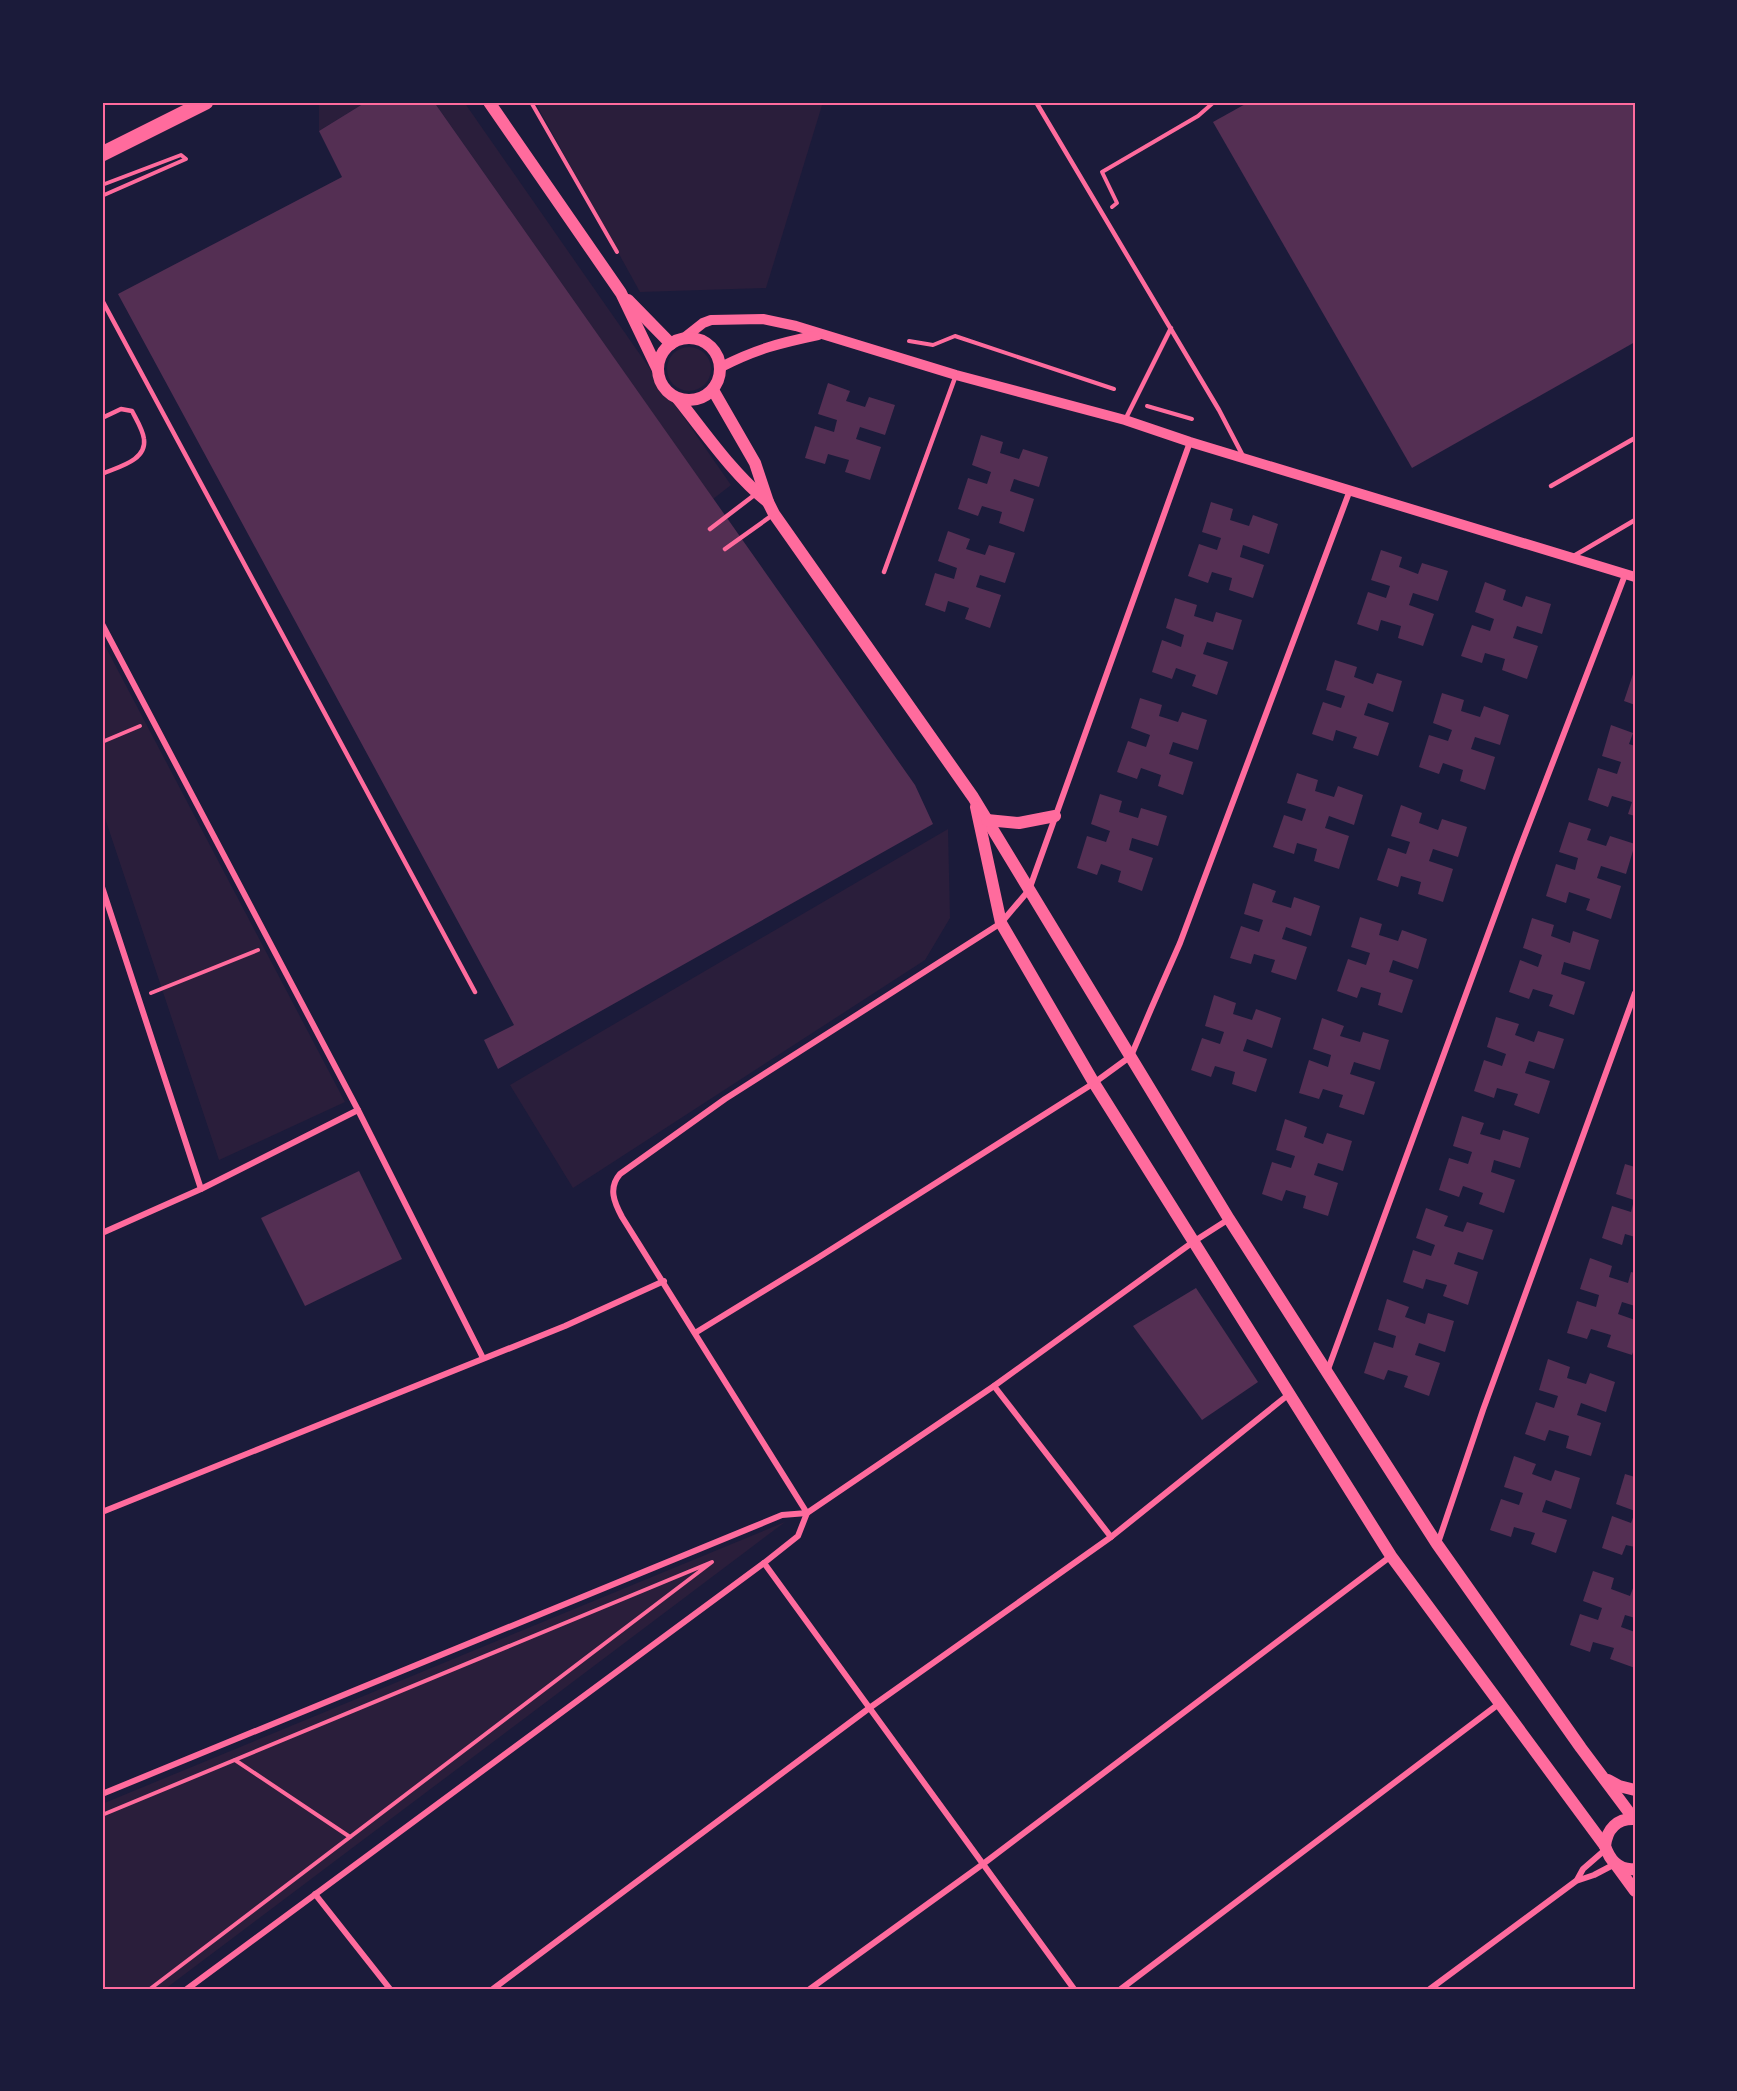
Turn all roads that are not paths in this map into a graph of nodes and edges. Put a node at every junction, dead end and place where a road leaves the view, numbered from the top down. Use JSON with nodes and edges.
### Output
{"nodes":[{"id":1,"x":206,"y":102,"type":"edge"},
{"id":2,"x":489,"y":102,"type":"edge"},
{"id":3,"x":1036,"y":102,"type":"edge"},
{"id":4,"x":102,"y":154,"type":"edge"},
{"id":5,"x":621,"y":293,"type":"junction"},
{"id":6,"x":102,"y":300,"type":"edge"},
{"id":7,"x":1171,"y":328,"type":"junction"},
{"id":8,"x":818,"y":334,"type":"junction"},
{"id":9,"x":684,"y":338,"type":"junction"},
{"id":10,"x":671,"y":344,"type":"junction"},
{"id":11,"x":721,"y":368,"type":"junction"},
{"id":12,"x":658,"y":370,"type":"junction"},
{"id":13,"x":956,"y":375,"type":"junction"},
{"id":14,"x":713,"y":390,"type":"junction"},
{"id":15,"x":678,"y":399,"type":"junction"},
{"id":16,"x":102,"y":418,"type":"edge"},
{"id":17,"x":1125,"y":420,"type":"junction"},
{"id":18,"x":1635,"y":438,"type":"edge"},
{"id":19,"x":1190,"y":442,"type":"junction"},
{"id":20,"x":1244,"y":458,"type":"junction"},
{"id":21,"x":102,"y":474,"type":"edge"},
{"id":22,"x":1551,"y":486,"type":"dead end"},
{"id":23,"x":1350,"y":490,"type":"junction"},
{"id":24,"x":756,"y":493,"type":"junction"},
{"id":25,"x":771,"y":508,"type":"junction"},
{"id":26,"x":1635,"y":520,"type":"edge"},
{"id":27,"x":710,"y":529,"type":"dead end"},
{"id":28,"x":725,"y":549,"type":"dead end"},
{"id":29,"x":1570,"y":558,"type":"junction"},
{"id":30,"x":884,"y":572,"type":"dead end"},
{"id":31,"x":1630,"y":576,"type":"edge"},
{"id":32,"x":102,"y":624,"type":"edge"},
{"id":33,"x":973,"y":797,"type":"junction"},
{"id":34,"x":1055,"y":816,"type":"junction"},
{"id":35,"x":987,"y":819,"type":"junction"},
{"id":36,"x":102,"y":887,"type":"edge"},
{"id":37,"x":1029,"y":890,"type":"junction"},
{"id":38,"x":1001,"y":923,"type":"junction"},
{"id":39,"x":475,"y":992,"type":"dead end"},
{"id":40,"x":1635,"y":993,"type":"edge"},
{"id":41,"x":1131,"y":1056,"type":"junction"},
{"id":42,"x":1094,"y":1083,"type":"junction"},
{"id":43,"x":358,"y":1110,"type":"junction"},
{"id":44,"x":201,"y":1189,"type":"junction"},
{"id":45,"x":1229,"y":1219,"type":"junction"},
{"id":46,"x":102,"y":1233,"type":"edge"},
{"id":47,"x":1193,"y":1242,"type":"junction"},
{"id":48,"x":664,"y":1281,"type":"junction"},
{"id":49,"x":695,"y":1333,"type":"junction"},
{"id":50,"x":483,"y":1358,"type":"junction"},
{"id":51,"x":1326,"y":1373,"type":"junction"},
{"id":52,"x":994,"y":1386,"type":"junction"},
{"id":53,"x":1288,"y":1395,"type":"junction"},
{"id":54,"x":102,"y":1512,"type":"edge"},
{"id":55,"x":807,"y":1513,"type":"junction"},
{"id":56,"x":1111,"y":1537,"type":"junction"},
{"id":57,"x":1437,"y":1544,"type":"junction"},
{"id":58,"x":1391,"y":1556,"type":"junction"},
{"id":59,"x":764,"y":1563,"type":"junction"},
{"id":60,"x":1500,"y":1703,"type":"junction"},
{"id":61,"x":868,"y":1709,"type":"junction"},
{"id":62,"x":1605,"y":1779,"type":"junction"},
{"id":63,"x":1635,"y":1790,"type":"edge"},
{"id":64,"x":102,"y":1794,"type":"edge"},
{"id":65,"x":1634,"y":1819,"type":"edge"},
{"id":66,"x":1606,"y":1848,"type":"junction"},
{"id":67,"x":983,"y":1864,"type":"junction"},
{"id":68,"x":1615,"y":1864,"type":"junction"},
{"id":69,"x":1635,"y":1869,"type":"edge"},
{"id":70,"x":1576,"y":1881,"type":"junction"},
{"id":71,"x":1635,"y":1891,"type":"edge"},
{"id":72,"x":315,"y":1894,"type":"junction"},
{"id":73,"x":187,"y":1989,"type":"edge"},
{"id":74,"x":390,"y":1989,"type":"edge"},
{"id":75,"x":493,"y":1989,"type":"edge"},
{"id":76,"x":810,"y":1989,"type":"edge"},
{"id":77,"x":1074,"y":1989,"type":"edge"},
{"id":78,"x":1121,"y":1989,"type":"edge"},
{"id":79,"x":1430,"y":1989,"type":"edge"}],
"edges":[{"from":1,"to":4,"type":"main road"},
{"from":2,"to":5,"type":"main road"},
{"from":3,"to":7,"type":"lane"},
{"from":5,"to":10,"type":"main road"},
{"from":5,"to":12,"type":"main road"},
{"from":6,"to":39,"type":"lane"},
{"from":7,"to":17,"type":"lane"},
{"from":7,"to":20,"type":"lane"},
{"from":8,"to":9,"type":"street"},
{"from":8,"to":11,"type":"street"},
{"from":8,"to":13,"type":"street"},
{"from":9,"to":10,"type":"main road"},
{"from":9,"to":11,"type":"main road"},
{"from":10,"to":12,"type":"main road"},
{"from":11,"to":14,"type":"main road"},
{"from":12,"to":15,"type":"main road"},
{"from":13,"to":17,"type":"street"},
{"from":13,"to":30,"type":"lane"},
{"from":14,"to":15,"type":"main road"},
{"from":14,"to":25,"type":"main road"},
{"from":15,"to":24,"type":"main road"},
{"from":16,"to":21,"type":"lane"},
{"from":17,"to":19,"type":"street"},
{"from":18,"to":22,"type":"lane"},
{"from":19,"to":20,"type":"street"},
{"from":19,"to":34,"type":"street"},
{"from":20,"to":23,"type":"street"},
{"from":23,"to":29,"type":"street"},
{"from":23,"to":41,"type":"street"},
{"from":24,"to":25,"type":"main road"},
{"from":24,"to":27,"type":"lane"},
{"from":25,"to":28,"type":"lane"},
{"from":25,"to":33,"type":"main road"},
{"from":26,"to":29,"type":"lane"},
{"from":29,"to":31,"type":"street"},
{"from":31,"to":51,"type":"street"},
{"from":32,"to":43,"type":"street"},
{"from":33,"to":35,"type":"main road"},
{"from":33,"to":38,"type":"main road"},
{"from":34,"to":35,"type":"main road"},
{"from":34,"to":37,"type":"street"},
{"from":35,"to":37,"type":"main road"},
{"from":36,"to":44,"type":"street"},
{"from":37,"to":38,"type":"street"},
{"from":37,"to":41,"type":"main road"},
{"from":38,"to":42,"type":"main road"},
{"from":38,"to":48,"type":"street"},
{"from":40,"to":57,"type":"street"},
{"from":41,"to":42,"type":"street"},
{"from":41,"to":45,"type":"main road"},
{"from":42,"to":47,"type":"main road"},
{"from":42,"to":49,"type":"street"},
{"from":43,"to":44,"type":"street"},
{"from":43,"to":50,"type":"street"},
{"from":44,"to":46,"type":"street"},
{"from":45,"to":47,"type":"street"},
{"from":45,"to":51,"type":"main road"},
{"from":47,"to":52,"type":"street"},
{"from":47,"to":53,"type":"main road"},
{"from":48,"to":49,"type":"street"},
{"from":48,"to":50,"type":"street"},
{"from":49,"to":55,"type":"street"},
{"from":50,"to":54,"type":"street"},
{"from":51,"to":57,"type":"main road"},
{"from":52,"to":55,"type":"street"},
{"from":52,"to":56,"type":"street"},
{"from":53,"to":56,"type":"street"},
{"from":53,"to":58,"type":"main road"},
{"from":55,"to":59,"type":"street"},
{"from":55,"to":64,"type":"street"},
{"from":56,"to":61,"type":"street"},
{"from":57,"to":62,"type":"main road"},
{"from":58,"to":60,"type":"main road"},
{"from":58,"to":67,"type":"street"},
{"from":59,"to":61,"type":"street"},
{"from":59,"to":72,"type":"street"},
{"from":60,"to":66,"type":"main road"},
{"from":60,"to":78,"type":"street"},
{"from":61,"to":67,"type":"street"},
{"from":61,"to":75,"type":"street"},
{"from":62,"to":63,"type":"main road"},
{"from":62,"to":65,"type":"main road"},
{"from":65,"to":66,"type":"main road"},
{"from":66,"to":68,"type":"main road"},
{"from":66,"to":70,"type":"street"},
{"from":67,"to":76,"type":"street"},
{"from":67,"to":77,"type":"street"},
{"from":68,"to":69,"type":"main road"},
{"from":68,"to":70,"type":"street"},
{"from":68,"to":71,"type":"main road"},
{"from":70,"to":79,"type":"street"},
{"from":72,"to":73,"type":"street"},
{"from":72,"to":74,"type":"street"}]}
